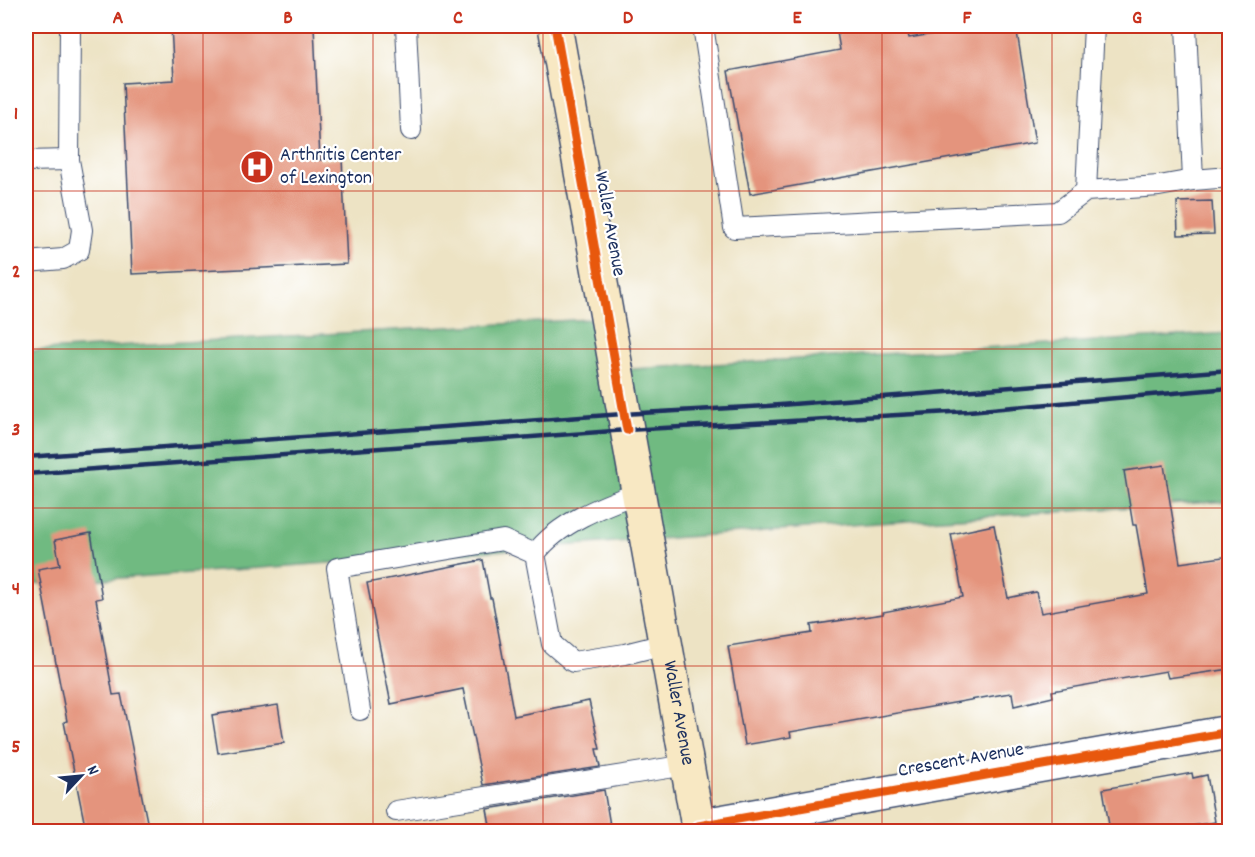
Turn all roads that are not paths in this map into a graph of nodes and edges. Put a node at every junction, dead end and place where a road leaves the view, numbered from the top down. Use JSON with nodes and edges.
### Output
{"nodes":[{"id":1,"x":70,"y":26,"type":"edge"},
{"id":2,"x":406,"y":26,"type":"edge"},
{"id":3,"x":555,"y":26,"type":"edge"},
{"id":4,"x":704,"y":26,"type":"edge"},
{"id":5,"x":1094,"y":26,"type":"edge"},
{"id":6,"x":1186,"y":26,"type":"edge"},
{"id":7,"x":411,"y":130,"type":"dead end"},
{"id":8,"x":69,"y":160,"type":"junction"},
{"id":9,"x":26,"y":161,"type":"edge"},
{"id":10,"x":1230,"y":177,"type":"edge"},
{"id":11,"x":1193,"y":180,"type":"junction"},
{"id":12,"x":1086,"y":190,"type":"junction"},
{"id":13,"x":26,"y":262,"type":"edge"},
{"id":14,"x":638,"y":493,"type":"junction"},
{"id":15,"x":534,"y":554,"type":"junction"},
{"id":16,"x":665,"y":644,"type":"junction"},
{"id":17,"x":360,"y":710,"type":"dead end"},
{"id":18,"x":1230,"y":732,"type":"edge"},
{"id":19,"x":687,"y":765,"type":"junction"},
{"id":20,"x":396,"y":811,"type":"dead end"},
{"id":21,"x":699,"y":828,"type":"edge"}],
"edges":[{"from":1,"to":8,"type":"lane"},
{"from":2,"to":7,"type":"lane"},
{"from":3,"to":14,"type":"main road","name":"Waller Avenue"},
{"from":4,"to":12,"type":"lane"},
{"from":5,"to":12,"type":"lane"},
{"from":6,"to":11,"type":"lane"},
{"from":8,"to":9,"type":"lane"},
{"from":8,"to":13,"type":"lane"},
{"from":10,"to":11,"type":"lane"},
{"from":11,"to":12,"type":"lane"},
{"from":14,"to":15,"type":"lane"},
{"from":14,"to":16,"type":"main road","name":"Waller Avenue"},
{"from":15,"to":16,"type":"lane"},
{"from":15,"to":17,"type":"lane"},
{"from":16,"to":19,"type":"main road","name":"Waller Avenue"},
{"from":18,"to":21,"type":"street","name":"Crescent Avenue"},
{"from":19,"to":20,"type":"lane"},
{"from":19,"to":21,"type":"main road","name":"Waller Avenue"}]}
